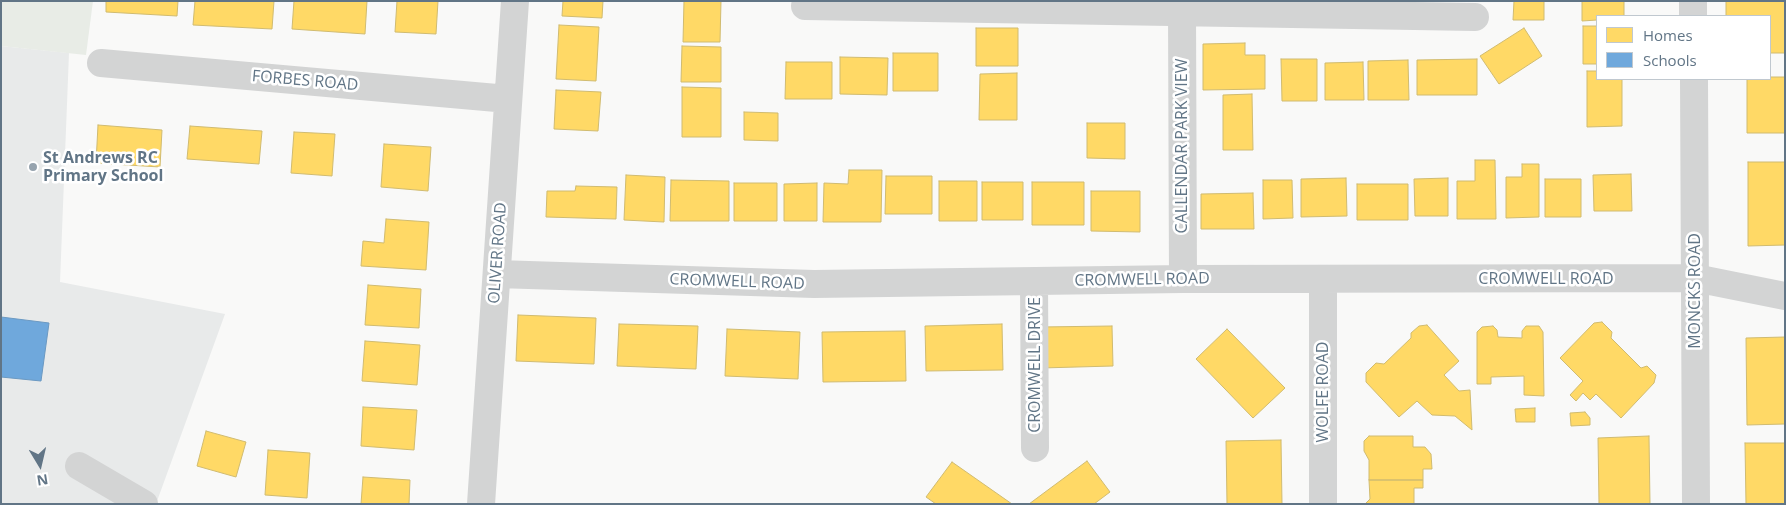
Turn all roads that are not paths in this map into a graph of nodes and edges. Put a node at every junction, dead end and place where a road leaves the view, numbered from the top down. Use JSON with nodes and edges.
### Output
{"nodes":[{"id":1,"x":515,"y":1,"type":"edge"},
{"id":2,"x":1693,"y":1,"type":"edge"},
{"id":3,"x":902,"y":4,"type":"edge"},
{"id":4,"x":805,"y":6,"type":"dead end"},
{"id":5,"x":1413,"y":8,"type":"edge"},
{"id":6,"x":1182,"y":12,"type":"junction"},
{"id":7,"x":1693,"y":15,"type":"edge"},
{"id":8,"x":1475,"y":17,"type":"dead end"},
{"id":9,"x":101,"y":64,"type":"dead end"},
{"id":10,"x":1694,"y":80,"type":"edge"},
{"id":11,"x":508,"y":99,"type":"junction"},
{"id":12,"x":497,"y":274,"type":"junction"},
{"id":13,"x":1695,"y":278,"type":"junction"},
{"id":14,"x":1183,"y":279,"type":"junction"},
{"id":15,"x":1323,"y":279,"type":"junction"},
{"id":16,"x":1034,"y":282,"type":"junction"},
{"id":17,"x":1785,"y":296,"type":"edge"},
{"id":18,"x":1035,"y":448,"type":"dead end"},
{"id":19,"x":79,"y":466,"type":"dead end"},
{"id":20,"x":144,"y":504,"type":"edge"},
{"id":21,"x":481,"y":504,"type":"edge"},
{"id":22,"x":1323,"y":504,"type":"edge"},
{"id":23,"x":1696,"y":504,"type":"edge"}],
"edges":[{"from":1,"to":11,"type":"street","name":"OLIVER ROAD"},
{"from":2,"to":7,"type":"street"},
{"from":3,"to":4,"type":"street"},
{"from":3,"to":6,"type":"street"},
{"from":5,"to":6,"type":"street"},
{"from":5,"to":8,"type":"street"},
{"from":6,"to":14,"type":"street","name":"CALLENDAR PARK VIEW"},
{"from":9,"to":11,"type":"street","name":"FORBES ROAD"},
{"from":10,"to":13,"type":"street","name":"MONCKS ROAD"},
{"from":11,"to":12,"type":"street","name":"OLIVER ROAD"},
{"from":12,"to":16,"type":"street","name":"CROMWELL ROAD"},
{"from":12,"to":21,"type":"street","name":"OLIVER ROAD"},
{"from":13,"to":15,"type":"street","name":"CROMWELL ROAD"},
{"from":13,"to":17,"type":"street","name":"CROMWELL ROAD"},
{"from":13,"to":23,"type":"street","name":"MONCKS ROAD"},
{"from":14,"to":15,"type":"street","name":"CROMWELL ROAD"},
{"from":14,"to":16,"type":"street","name":"CROMWELL ROAD"},
{"from":15,"to":22,"type":"street","name":"WOLFE ROAD"},
{"from":16,"to":18,"type":"street","name":"CROMWELL DRIVE"},
{"from":19,"to":20,"type":"street"}]}
